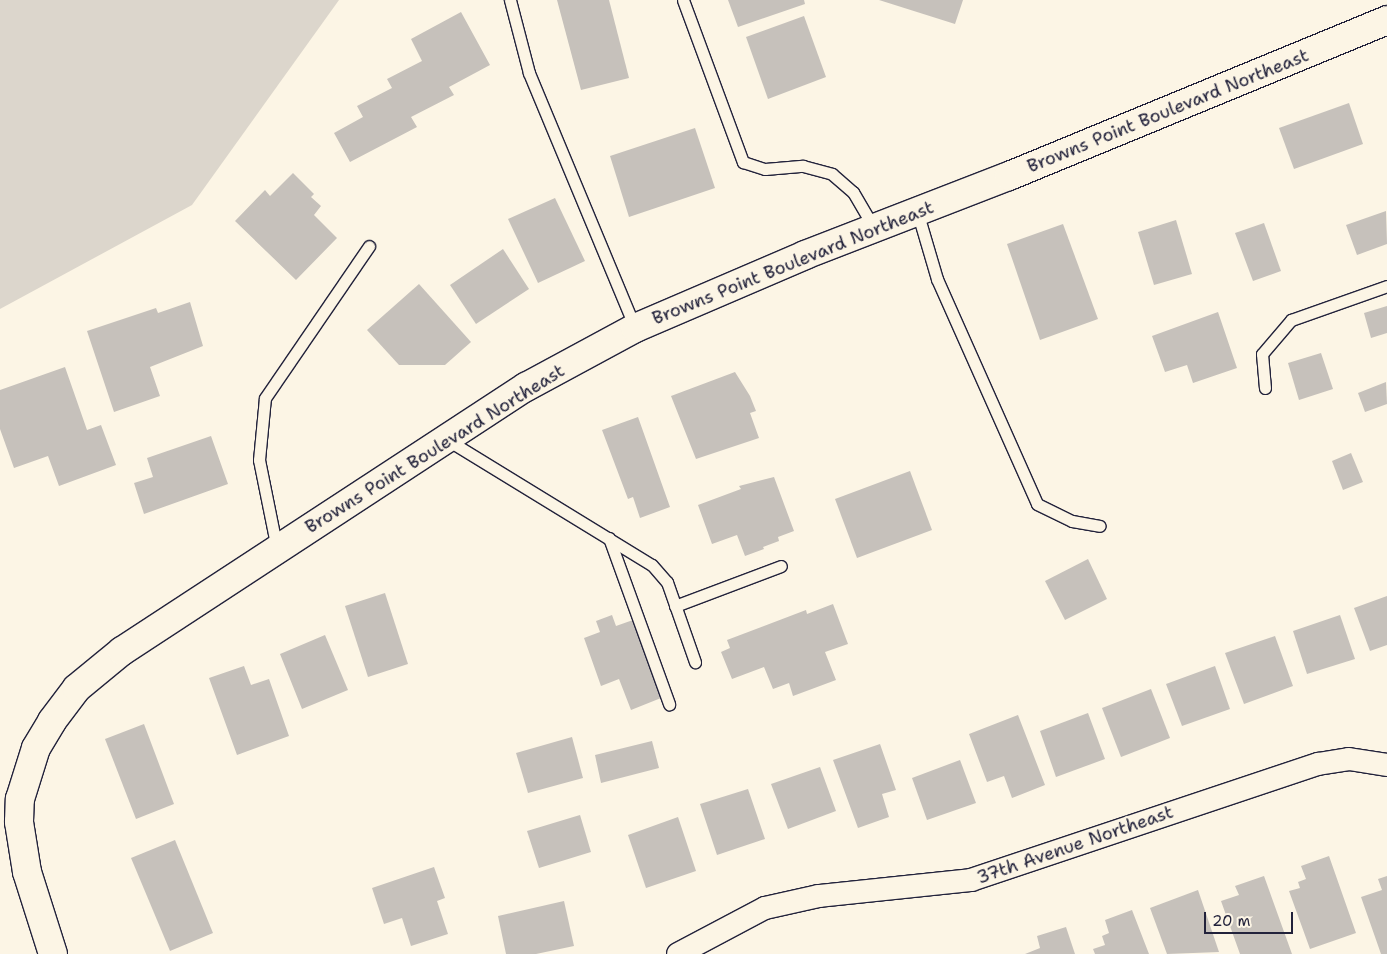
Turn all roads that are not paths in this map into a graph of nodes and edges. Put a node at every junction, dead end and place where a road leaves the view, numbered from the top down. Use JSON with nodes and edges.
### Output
{"nodes":[{"id":1,"x":510,"y":0,"type":"edge"},
{"id":2,"x":683,"y":0,"type":"edge"},
{"id":3,"x":1387,"y":20,"type":"edge"},
{"id":4,"x":917,"y":212,"type":"junction"},
{"id":5,"x":874,"y":228,"type":"junction"},
{"id":6,"x":369,"y":246,"type":"dead end"},
{"id":7,"x":1387,"y":286,"type":"edge"},
{"id":8,"x":635,"y":328,"type":"junction"},
{"id":9,"x":1265,"y":388,"type":"dead end"},
{"id":10,"x":446,"y":439,"type":"junction"},
{"id":11,"x":1100,"y":526,"type":"dead end"},
{"id":12,"x":609,"y":538,"type":"junction"},
{"id":13,"x":277,"y":549,"type":"junction"},
{"id":14,"x":781,"y":566,"type":"dead end"},
{"id":15,"x":675,"y":606,"type":"junction"},
{"id":16,"x":695,"y":662,"type":"dead end"},
{"id":17,"x":669,"y":704,"type":"dead end"},
{"id":18,"x":1387,"y":764,"type":"edge"},
{"id":19,"x":53,"y":954,"type":"edge"},
{"id":20,"x":678,"y":954,"type":"edge"}],
"edges":[{"from":1,"to":8,"type":"lane"},
{"from":2,"to":5,"type":"lane"},
{"from":3,"to":4,"type":"street","name":"Browns Point Boulevard Northeast"},
{"from":4,"to":5,"type":"street","name":"Browns Point Boulevard Northeast"},
{"from":4,"to":11,"type":"lane"},
{"from":5,"to":8,"type":"street","name":"Browns Point Boulevard Northeast"},
{"from":6,"to":13,"type":"lane"},
{"from":7,"to":9,"type":"lane"},
{"from":8,"to":10,"type":"street","name":"Browns Point Boulevard Northeast"},
{"from":10,"to":12,"type":"lane"},
{"from":10,"to":13,"type":"street","name":"Browns Point Boulevard Northeast"},
{"from":12,"to":15,"type":"lane"},
{"from":12,"to":17,"type":"lane"},
{"from":13,"to":19,"type":"street","name":"Browns Point Boulevard Northeast"},
{"from":14,"to":15,"type":"lane"},
{"from":15,"to":16,"type":"lane"},
{"from":18,"to":20,"type":"street","name":"37th Avenue Northeast"}]}
